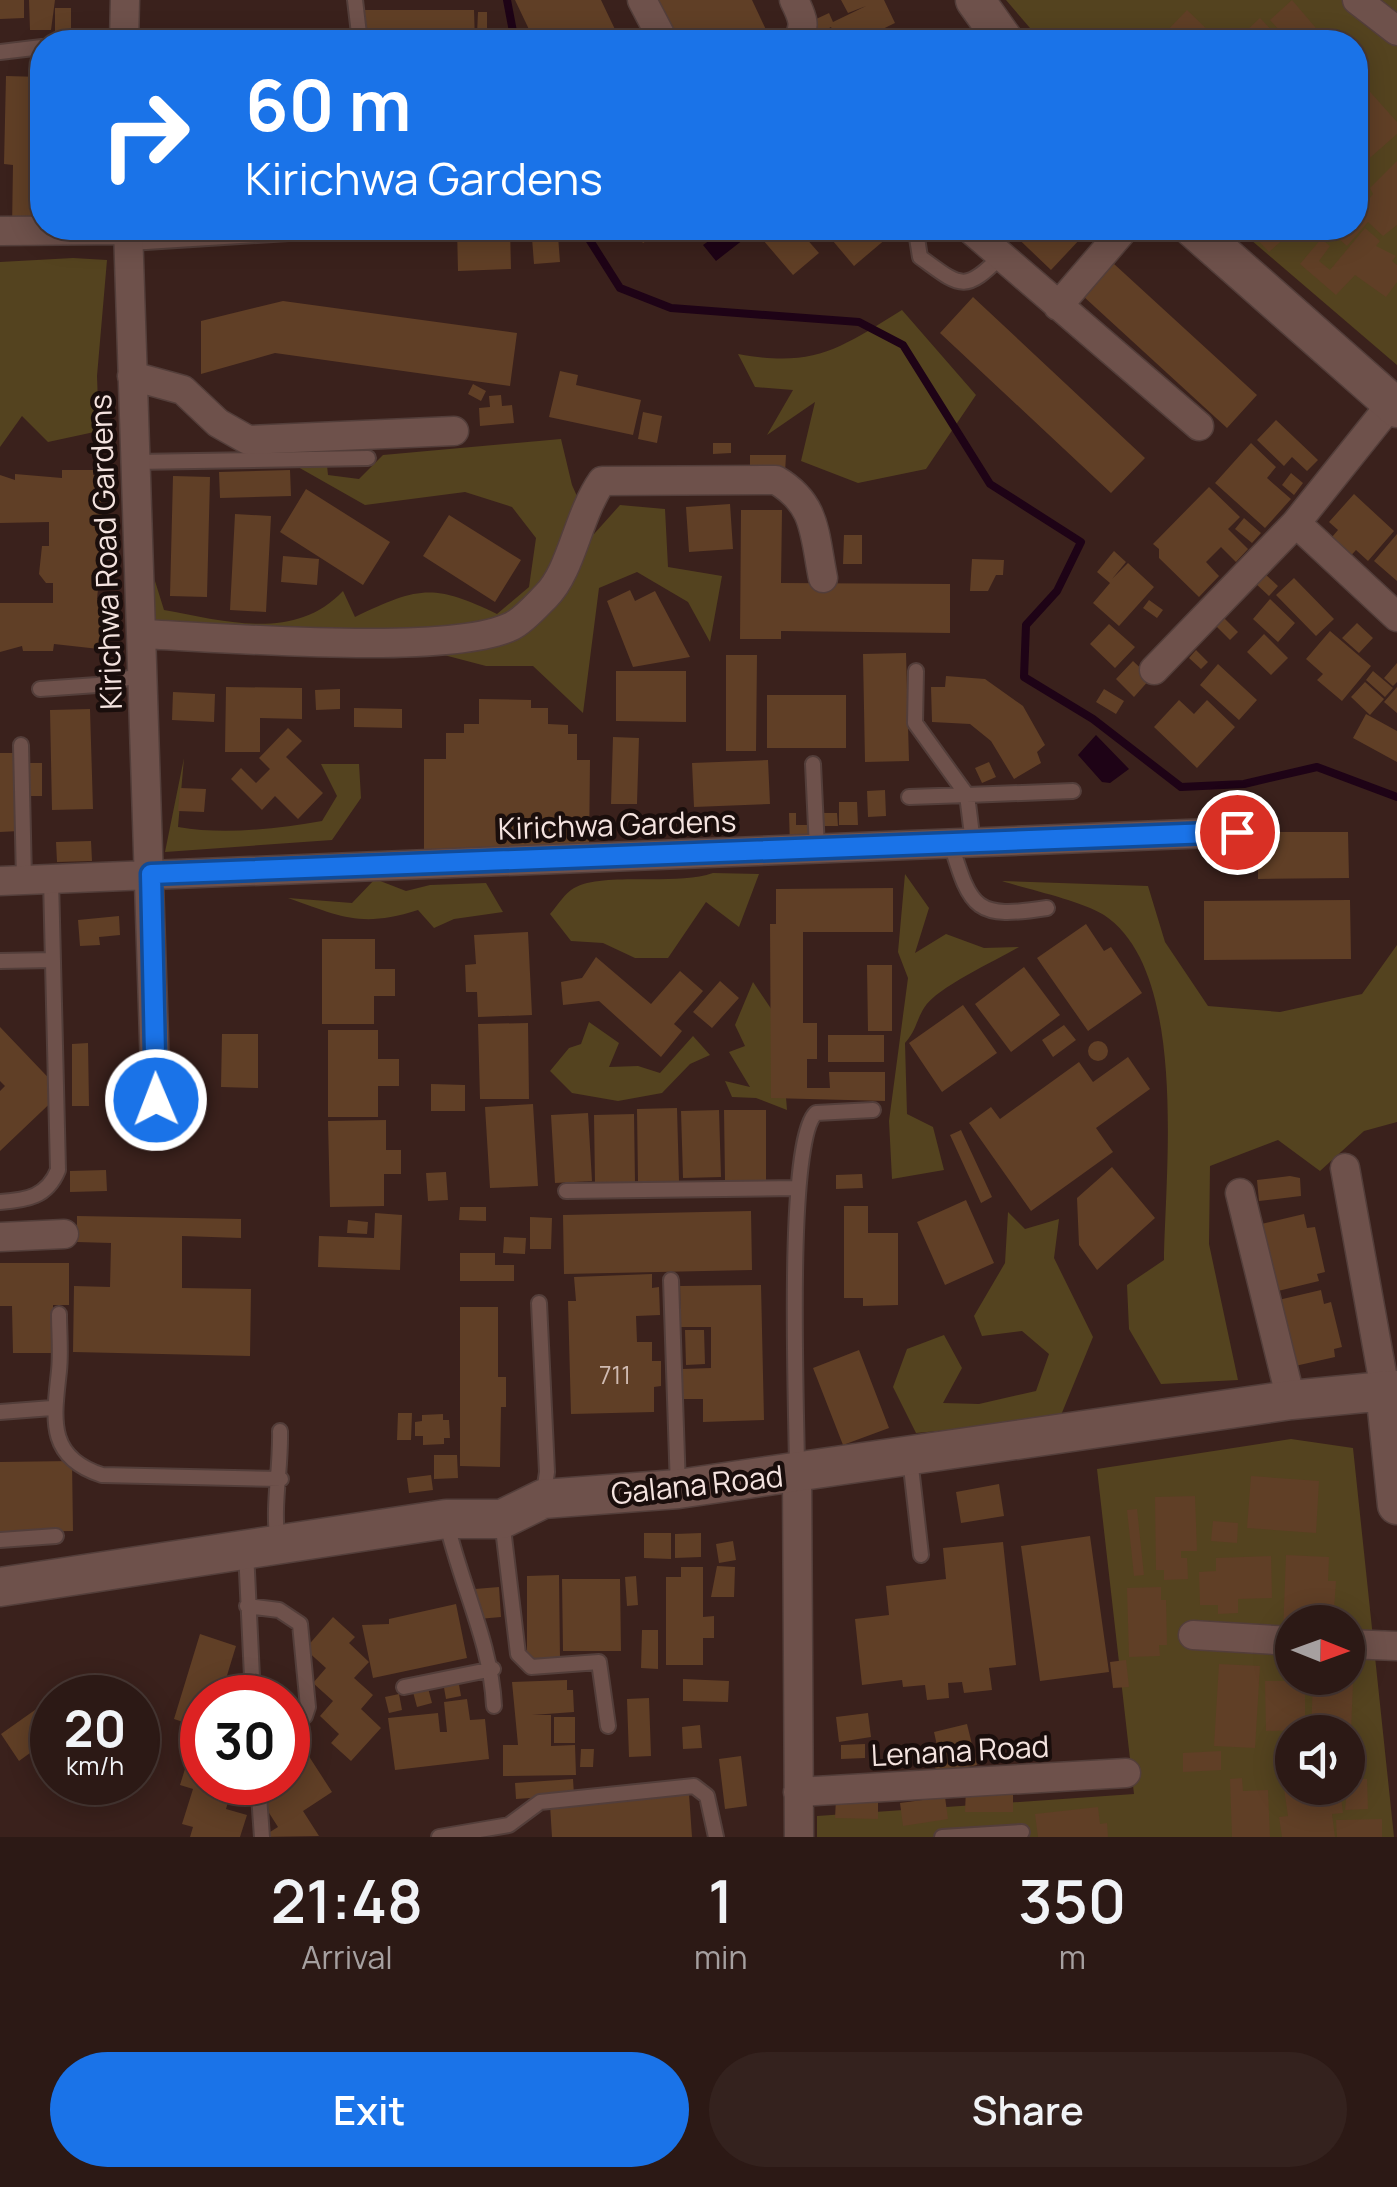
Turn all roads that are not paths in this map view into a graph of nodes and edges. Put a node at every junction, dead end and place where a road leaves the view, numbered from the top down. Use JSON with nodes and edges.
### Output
{"nodes":[{"id":1,"x":125,"y":0,"type":"edge"},
{"id":2,"x":356,"y":0,"type":"edge"},
{"id":3,"x":642,"y":0,"type":"edge"},
{"id":4,"x":794,"y":0,"type":"edge"},
{"id":5,"x":976,"y":0,"type":"edge"},
{"id":6,"x":1357,"y":0,"type":"edge"},
{"id":7,"x":124,"y":30,"type":"edge"},
{"id":8,"x":359,"y":30,"type":"edge"},
{"id":9,"x":658,"y":30,"type":"edge"},
{"id":10,"x":803,"y":30,"type":"edge"},
{"id":11,"x":997,"y":30,"type":"edge"},
{"id":12,"x":1397,"y":31,"type":"edge"},
{"id":13,"x":30,"y":48,"type":"edge"},
{"id":14,"x":0,"y":52,"type":"edge"},
{"id":15,"x":0,"y":231,"type":"edge"},
{"id":16,"x":30,"y":231,"type":"edge"},
{"id":17,"x":129,"y":240,"type":"edge"},
{"id":18,"x":917,"y":240,"type":"edge"},
{"id":19,"x":983,"y":240,"type":"edge"},
{"id":20,"x":1115,"y":240,"type":"edge"},
{"id":21,"x":1207,"y":240,"type":"edge"},
{"id":22,"x":1001,"y":256,"type":"junction"},
{"id":23,"x":1058,"y":306,"type":"junction"},
{"id":24,"x":132,"y":376,"type":"junction"},
{"id":25,"x":1395,"y":406,"type":"edge"},
{"id":26,"x":1198,"y":426,"type":"dead end"},
{"id":27,"x":454,"y":431,"type":"dead end"},
{"id":28,"x":368,"y":458,"type":"dead end"},
{"id":29,"x":135,"y":462,"type":"junction"},
{"id":30,"x":1296,"y":524,"type":"junction"},
{"id":31,"x":824,"y":578,"type":"dead end"},
{"id":32,"x":1397,"y":617,"type":"edge"},
{"id":33,"x":141,"y":634,"type":"junction"},
{"id":34,"x":1154,"y":670,"type":"dead end"},
{"id":35,"x":916,"y":671,"type":"dead end"},
{"id":36,"x":142,"y":675,"type":"junction"},
{"id":37,"x":40,"y":689,"type":"dead end"},
{"id":38,"x":21,"y":745,"type":"dead end"},
{"id":39,"x":813,"y":764,"type":"dead end"},
{"id":40,"x":1073,"y":790,"type":"dead end"},
{"id":41,"x":909,"y":796,"type":"dead end"},
{"id":42,"x":967,"y":796,"type":"junction"},
{"id":43,"x":1237,"y":832,"type":"dead end"},
{"id":44,"x":962,"y":844,"type":"junction"},
{"id":45,"x":818,"y":850,"type":"junction"},
{"id":46,"x":151,"y":874,"type":"junction"},
{"id":47,"x":25,"y":880,"type":"edge"},
{"id":48,"x":1047,"y":908,"type":"dead end"},
{"id":49,"x":53,"y":960,"type":"junction"},
{"id":50,"x":0,"y":961,"type":"edge"},
{"id":51,"x":156,"y":1100,"type":"dead end"},
{"id":52,"x":873,"y":1110,"type":"dead end"},
{"id":53,"x":1344,"y":1168,"type":"dead end"},
{"id":54,"x":797,"y":1188,"type":"junction"},
{"id":55,"x":566,"y":1192,"type":"dead end"},
{"id":56,"x":1240,"y":1193,"type":"dead end"},
{"id":57,"x":0,"y":1202,"type":"edge"},
{"id":58,"x":64,"y":1234,"type":"dead end"},
{"id":59,"x":0,"y":1236,"type":"edge"},
{"id":60,"x":671,"y":1280,"type":"dead end"},
{"id":61,"x":539,"y":1303,"type":"dead end"},
{"id":62,"x":59,"y":1314,"type":"dead end"},
{"id":63,"x":1392,"y":1390,"type":"edge"},
{"id":64,"x":1291,"y":1400,"type":"junction"},
{"id":65,"x":52,"y":1408,"type":"junction"},
{"id":66,"x":0,"y":1412,"type":"edge"},
{"id":67,"x":280,"y":1431,"type":"dead end"},
{"id":68,"x":910,"y":1457,"type":"junction"},
{"id":69,"x":796,"y":1473,"type":"junction"},
{"id":70,"x":281,"y":1478,"type":"junction"},
{"id":71,"x":678,"y":1489,"type":"junction"},
{"id":72,"x":543,"y":1500,"type":"junction"},
{"id":73,"x":1397,"y":1504,"type":"edge"},
{"id":74,"x":446,"y":1519,"type":"junction"},
{"id":75,"x":502,"y":1519,"type":"junction"},
{"id":76,"x":56,"y":1536,"type":"dead end"},
{"id":77,"x":0,"y":1540,"type":"edge"},
{"id":78,"x":262,"y":1548,"type":"junction"},
{"id":79,"x":921,"y":1555,"type":"dead end"},
{"id":80,"x":0,"y":1587,"type":"edge"},
{"id":81,"x":247,"y":1606,"type":"junction"},
{"id":82,"x":1193,"y":1635,"type":"dead end"},
{"id":83,"x":1275,"y":1640,"type":"edge"},
{"id":84,"x":1365,"y":1645,"type":"edge"},
{"id":85,"x":1397,"y":1646,"type":"edge"},
{"id":86,"x":492,"y":1668,"type":"junction"},
{"id":87,"x":252,"y":1675,"type":"edge"},
{"id":88,"x":305,"y":1675,"type":"edge"},
{"id":89,"x":404,"y":1687,"type":"dead end"},
{"id":90,"x":494,"y":1706,"type":"dead end"},
{"id":91,"x":608,"y":1726,"type":"dead end"},
{"id":92,"x":1126,"y":1774,"type":"dead end"},
{"id":93,"x":798,"y":1792,"type":"junction"},
{"id":94,"x":260,"y":1805,"type":"edge"},
{"id":95,"x":1022,"y":1832,"type":"dead end"},
{"id":96,"x":262,"y":1837,"type":"edge"},
{"id":97,"x":439,"y":1837,"type":"edge"},
{"id":98,"x":716,"y":1837,"type":"edge"},
{"id":99,"x":799,"y":1837,"type":"edge"},
{"id":100,"x":942,"y":1837,"type":"edge"}],
"edges":[{"from":1,"to":7,"type":"street"},
{"from":2,"to":8,"type":"lane"},
{"from":3,"to":9,"type":"street"},
{"from":4,"to":10,"type":"street"},
{"from":5,"to":11,"type":"main road"},
{"from":6,"to":12,"type":"street"},
{"from":13,"to":14,"type":"lane"},
{"from":15,"to":16,"type":"street"},
{"from":17,"to":24,"type":"street","name":"Kirichwa Road Gardens"},
{"from":18,"to":22,"type":"lane"},
{"from":19,"to":22,"type":"street"},
{"from":20,"to":23,"type":"street"},
{"from":21,"to":25,"type":"main road"},
{"from":22,"to":23,"type":"street"},
{"from":23,"to":26,"type":"street"},
{"from":24,"to":27,"type":"street"},
{"from":24,"to":29,"type":"street","name":"Kirichwa Road Gardens"},
{"from":25,"to":30,"type":"street"},
{"from":28,"to":29,"type":"lane"},
{"from":29,"to":33,"type":"street","name":"Kirichwa Road Gardens"},
{"from":30,"to":32,"type":"street"},
{"from":30,"to":34,"type":"street"},
{"from":31,"to":33,"type":"street"},
{"from":33,"to":36,"type":"street","name":"Kirichwa Road Gardens"},
{"from":35,"to":42,"type":"lane"},
{"from":36,"to":37,"type":"lane"},
{"from":36,"to":46,"type":"street","name":"Kirichwa Road Gardens"},
{"from":38,"to":47,"type":"lane"},
{"from":39,"to":45,"type":"lane"},
{"from":40,"to":42,"type":"lane"},
{"from":41,"to":42,"type":"lane"},
{"from":42,"to":44,"type":"lane"},
{"from":43,"to":44,"type":"street","name":"Kirichwa Gardens"},
{"from":44,"to":45,"type":"street","name":"Kirichwa Gardens"},
{"from":44,"to":48,"type":"lane"},
{"from":45,"to":46,"type":"street","name":"Kirichwa Gardens"},
{"from":46,"to":47,"type":"street","name":"Kirichwa Gardens"},
{"from":46,"to":51,"type":"street","name":"Kirichwa Road Gardens"},
{"from":47,"to":49,"type":"lane"},
{"from":49,"to":50,"type":"lane"},
{"from":49,"to":57,"type":"lane"},
{"from":52,"to":54,"type":"lane"},
{"from":53,"to":63,"type":"street"},
{"from":54,"to":55,"type":"lane"},
{"from":54,"to":69,"type":"lane"},
{"from":56,"to":64,"type":"street"},
{"from":58,"to":59,"type":"street"},
{"from":60,"to":71,"type":"lane"},
{"from":61,"to":72,"type":"lane"},
{"from":62,"to":65,"type":"lane"},
{"from":63,"to":64,"type":"main road","name":"Galana Road"},
{"from":63,"to":73,"type":"main road"},
{"from":64,"to":68,"type":"main road","name":"Galana Road"},
{"from":65,"to":66,"type":"lane"},
{"from":65,"to":70,"type":"lane"},
{"from":67,"to":70,"type":"lane"},
{"from":68,"to":69,"type":"main road","name":"Galana Road"},
{"from":68,"to":79,"type":"lane"},
{"from":69,"to":71,"type":"main road","name":"Galana Road"},
{"from":69,"to":93,"type":"street"},
{"from":70,"to":78,"type":"lane"},
{"from":71,"to":72,"type":"main road","name":"Galana Road"},
{"from":72,"to":75,"type":"main road","name":"Galana Road"},
{"from":74,"to":75,"type":"main road","name":"Galana Road"},
{"from":74,"to":78,"type":"main road","name":"Galana Road"},
{"from":74,"to":86,"type":"lane"},
{"from":75,"to":91,"type":"lane"},
{"from":76,"to":77,"type":"lane"},
{"from":78,"to":80,"type":"main road","name":"Galana Road"},
{"from":78,"to":81,"type":"lane"},
{"from":81,"to":87,"type":"lane"},
{"from":81,"to":88,"type":"lane"},
{"from":82,"to":83,"type":"street"},
{"from":84,"to":85,"type":"street"},
{"from":86,"to":89,"type":"lane"},
{"from":86,"to":90,"type":"lane"},
{"from":92,"to":93,"type":"street","name":"Lenana Road"},
{"from":93,"to":99,"type":"street"},
{"from":94,"to":96,"type":"lane"},
{"from":95,"to":100,"type":"lane"},
{"from":97,"to":98,"type":"lane"}]}
